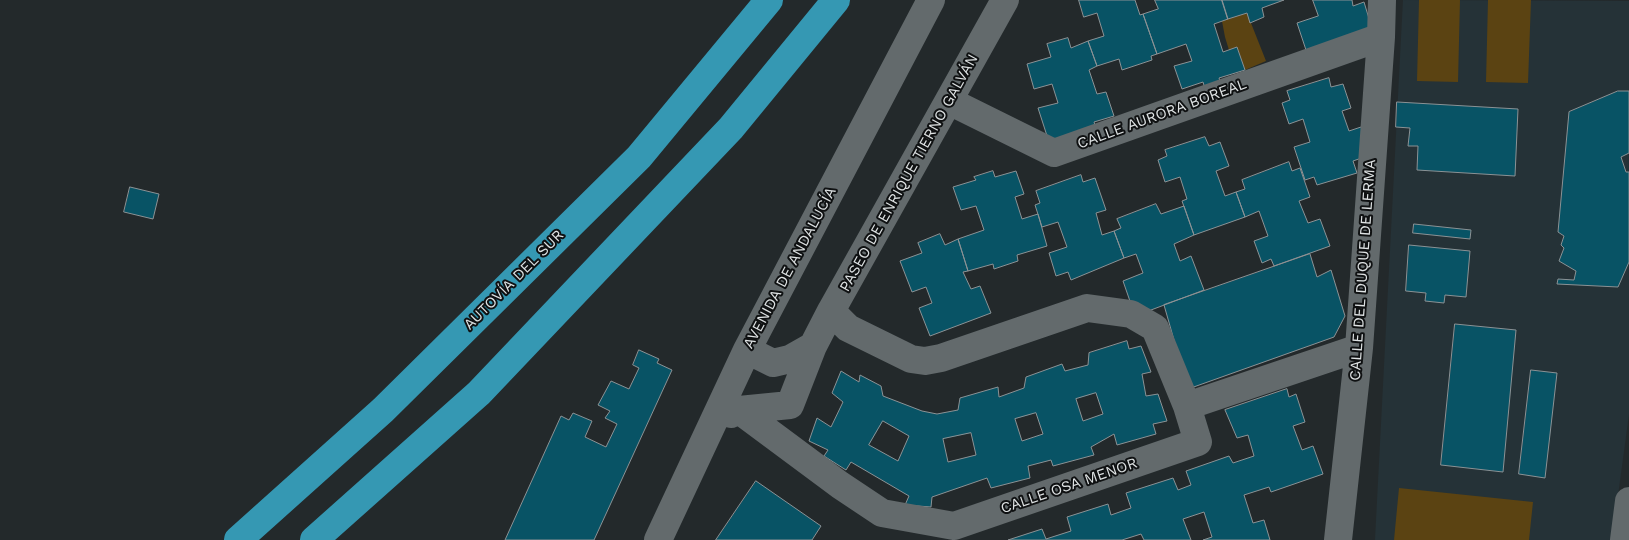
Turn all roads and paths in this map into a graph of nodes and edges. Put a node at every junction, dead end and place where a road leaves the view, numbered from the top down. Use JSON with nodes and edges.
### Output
{"nodes":[{"id":1,"x":769,"y":0,"type":"edge"},
{"id":2,"x":836,"y":0,"type":"edge"},
{"id":3,"x":931,"y":0,"type":"edge"},
{"id":4,"x":1005,"y":0,"type":"edge"},
{"id":5,"x":1382,"y":0,"type":"edge"},
{"id":6,"x":1381,"y":37,"type":"junction"},
{"id":7,"x":949,"y":101,"type":"junction"},
{"id":8,"x":831,"y":311,"type":"junction"},
{"id":9,"x":813,"y":346,"type":"junction"},
{"id":10,"x":1359,"y":348,"type":"junction"},
{"id":11,"x":747,"y":350,"type":"junction"},
{"id":12,"x":790,"y":405,"type":"junction"},
{"id":13,"x":1187,"y":406,"type":"junction"},
{"id":14,"x":739,"y":410,"type":"junction"},
{"id":15,"x":713,"y":421,"type":"junction"},
{"id":16,"x":782,"y":441,"type":"junction"},
{"id":17,"x":1629,"y":501,"type":"edge"},
{"id":18,"x":238,"y":540,"type":"edge"},
{"id":19,"x":314,"y":540,"type":"edge"},
{"id":20,"x":658,"y":540,"type":"edge"},
{"id":21,"x":1338,"y":540,"type":"edge"},
{"id":22,"x":1624,"y":540,"type":"edge"}],
"edges":[{"from":1,"to":18,"type":"highway","name":"AUTOVÍA DEL SUR"},
{"from":2,"to":19,"type":"highway"},
{"from":3,"to":11,"type":"street","name":"AVENIDA DE ANDALUCÍA"},
{"from":4,"to":7,"type":"street","name":"PASEO DE ENRIQUE TIERNO GALVÁN"},
{"from":5,"to":6,"type":"street","name":"CALLE DEL DUQUE DE LERMA"},
{"from":6,"to":7,"type":"street","name":"CALLE AURORA BOREAL"},
{"from":6,"to":10,"type":"street","name":"CALLE DEL DUQUE DE LERMA"},
{"from":7,"to":8,"type":"street","name":"PASEO DE ENRIQUE TIERNO GALVÁN"},
{"from":8,"to":9,"type":"street","name":"PASEO DE ENRIQUE TIERNO GALVÁN"},
{"from":8,"to":13,"type":"street"},
{"from":9,"to":11,"type":"street"},
{"from":9,"to":12,"type":"street","name":"PASEO DE ENRIQUE TIERNO GALVÁN"},
{"from":10,"to":13,"type":"street"},
{"from":10,"to":21,"type":"street","name":"CALLE DEL DUQUE DE LERMA"},
{"from":11,"to":15,"type":"street","name":"AVENIDA DE ANDALUCÍA"},
{"from":12,"to":14,"type":"street"},
{"from":12,"to":16,"type":"street"},
{"from":13,"to":16,"type":"street","name":"CALLE OSA MENOR"},
{"from":14,"to":15,"type":"street"},
{"from":14,"to":16,"type":"street"},
{"from":15,"to":20,"type":"street","name":"AVENIDA DE ANDALUCÍA"},
{"from":17,"to":22,"type":"street"}]}
